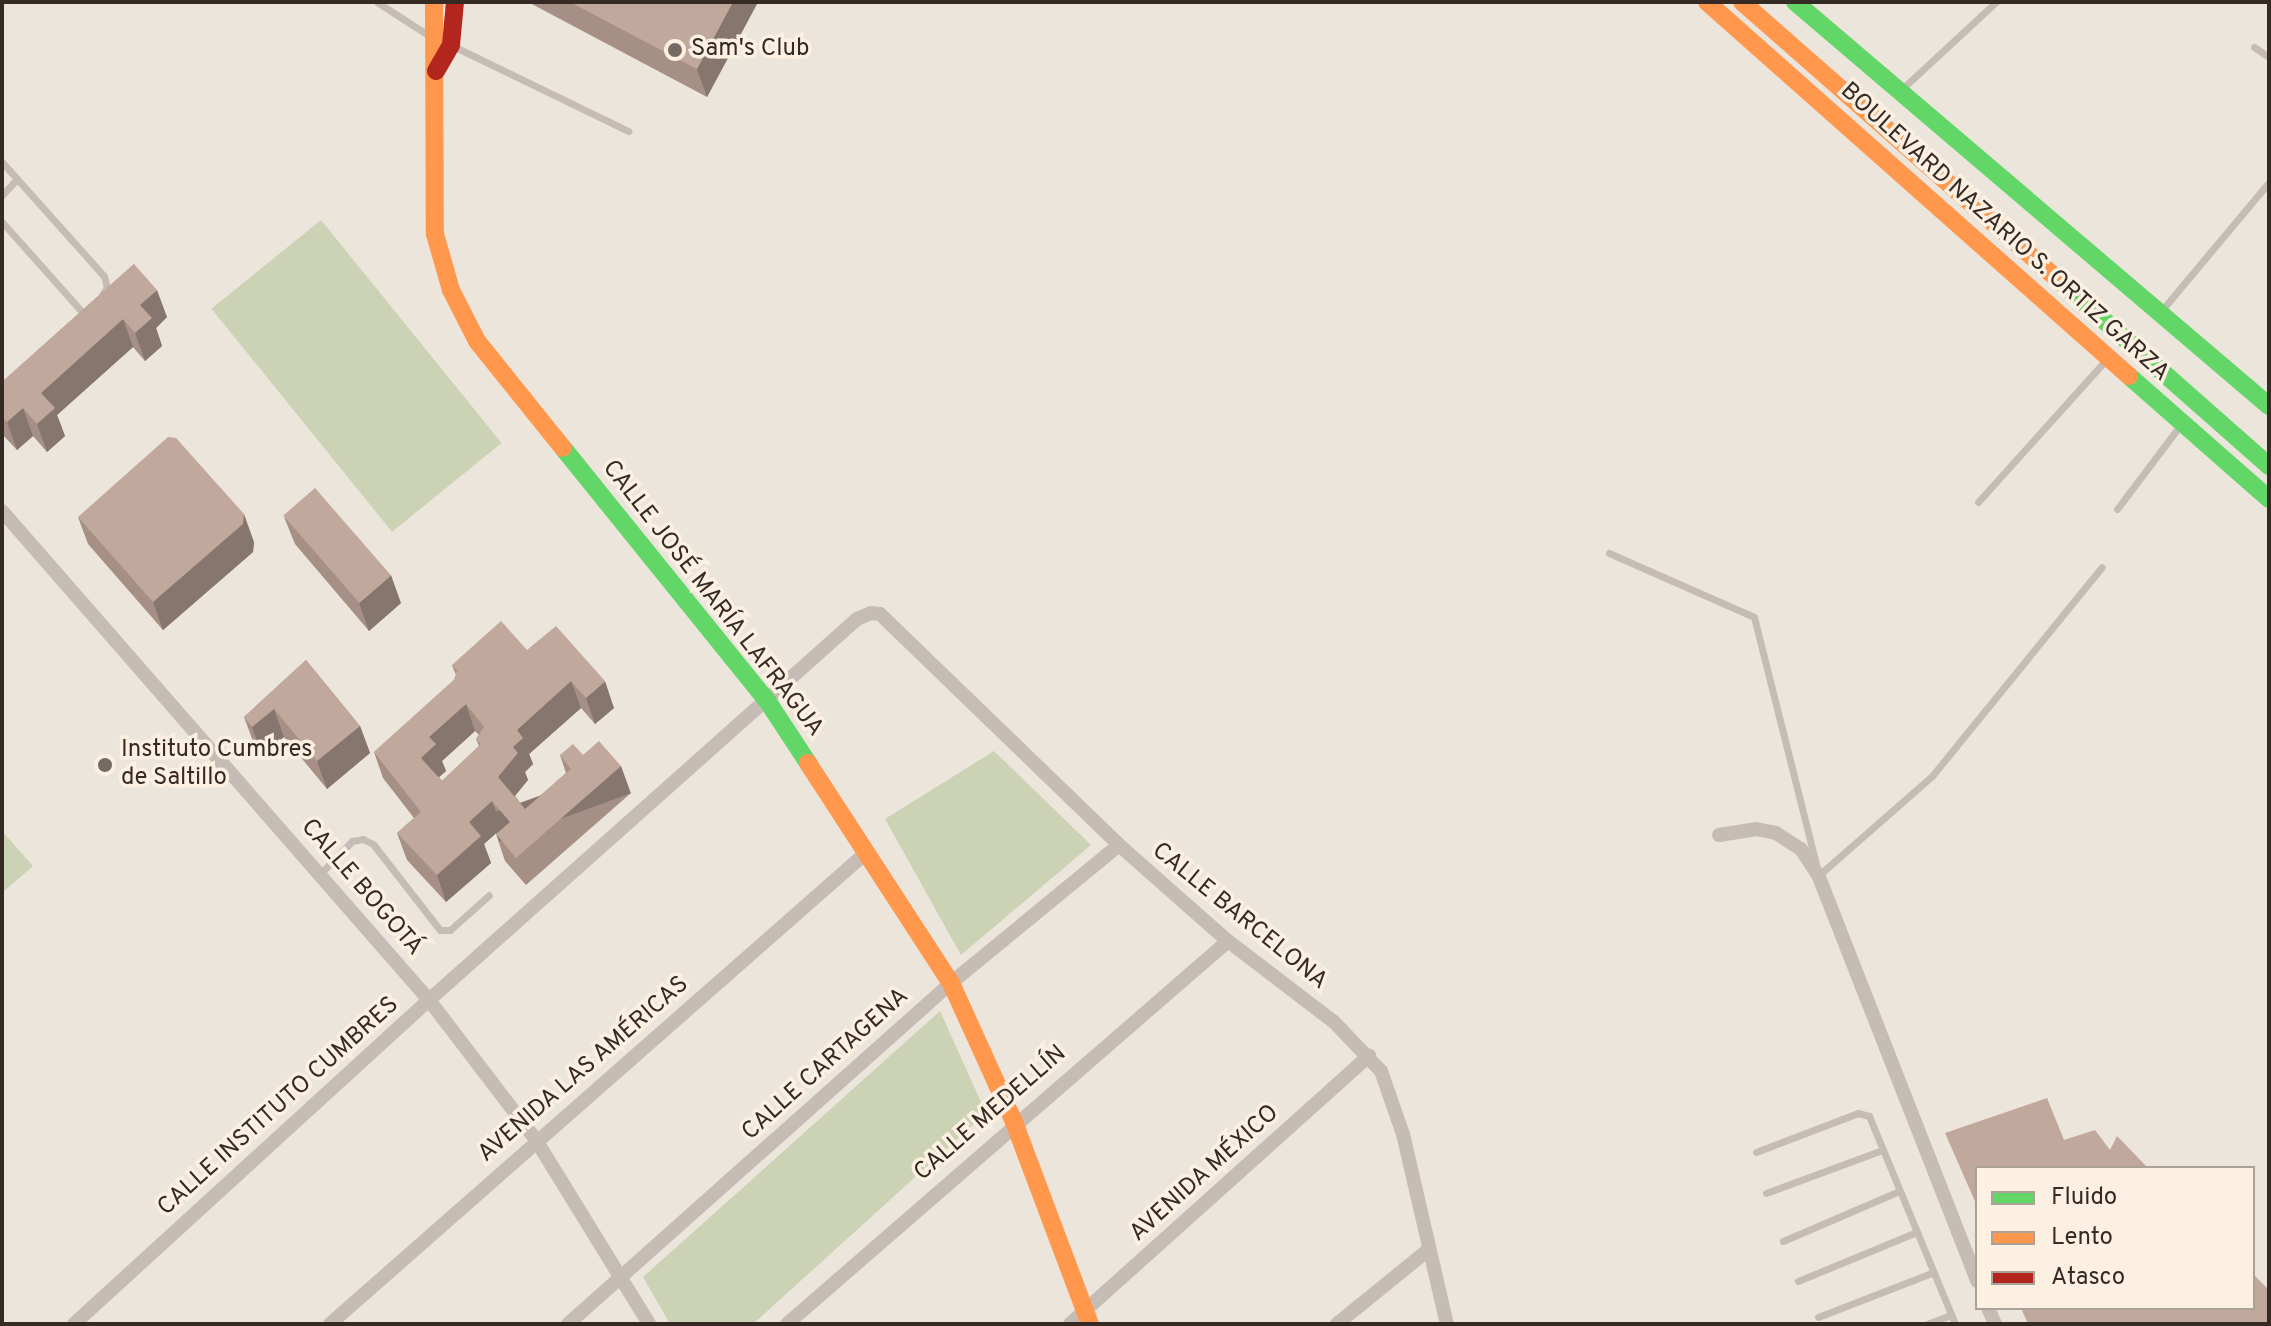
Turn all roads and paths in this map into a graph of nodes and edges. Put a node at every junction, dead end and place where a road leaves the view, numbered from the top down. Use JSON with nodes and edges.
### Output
{"nodes":[{"id":1,"x":377,"y":2,"type":"edge"},
{"id":2,"x":434,"y":2,"type":"edge"},
{"id":3,"x":455,"y":2,"type":"edge"},
{"id":4,"x":1707,"y":2,"type":"edge"},
{"id":5,"x":1742,"y":2,"type":"edge"},
{"id":6,"x":1795,"y":2,"type":"edge"},
{"id":7,"x":1996,"y":2,"type":"edge"},
{"id":8,"x":432,"y":38,"type":"junction"},
{"id":9,"x":451,"y":45,"type":"junction"},
{"id":10,"x":2254,"y":47,"type":"dead end"},
{"id":11,"x":2269,"y":57,"type":"edge"},
{"id":12,"x":436,"y":71,"type":"junction"},
{"id":13,"x":1898,"y":92,"type":"junction"},
{"id":14,"x":628,"y":131,"type":"dead end"},
{"id":15,"x":2,"y":162,"type":"edge"},
{"id":16,"x":17,"y":179,"type":"junction"},
{"id":17,"x":2269,"y":182,"type":"edge"},
{"id":18,"x":2,"y":195,"type":"edge"},
{"id":19,"x":2,"y":222,"type":"edge"},
{"id":20,"x":84,"y":314,"type":"junction"},
{"id":21,"x":2158,"y":315,"type":"junction"},
{"id":22,"x":73,"y":323,"type":"edge"},
{"id":23,"x":2109,"y":358,"type":"junction"},
{"id":24,"x":2269,"y":406,"type":"edge"},
{"id":25,"x":2183,"y":423,"type":"junction"},
{"id":26,"x":2269,"y":466,"type":"edge"},
{"id":27,"x":2269,"y":499,"type":"edge"},
{"id":28,"x":1978,"y":502,"type":"dead end"},
{"id":29,"x":2117,"y":509,"type":"dead end"},
{"id":30,"x":2,"y":511,"type":"edge"},
{"id":31,"x":1609,"y":553,"type":"dead end"},
{"id":32,"x":2102,"y":567,"type":"dead end"},
{"id":33,"x":880,"y":614,"type":"joint"},
{"id":34,"x":768,"y":702,"type":"junction"},
{"id":35,"x":1719,"y":835,"type":"dead end"},
{"id":36,"x":1119,"y":845,"type":"junction"},
{"id":37,"x":868,"y":851,"type":"junction"},
{"id":38,"x":320,"y":874,"type":"junction"},
{"id":39,"x":1819,"y":877,"type":"junction"},
{"id":40,"x":489,"y":895,"type":"dead end"},
{"id":41,"x":1228,"y":941,"type":"junction"},
{"id":42,"x":951,"y":983,"type":"junction"},
{"id":43,"x":429,"y":1000,"type":"junction"},
{"id":44,"x":1369,"y":1056,"type":"junction"},
{"id":45,"x":1014,"y":1122,"type":"junction"},
{"id":46,"x":536,"y":1140,"type":"junction"},
{"id":47,"x":1882,"y":1150,"type":"junction"},
{"id":48,"x":1756,"y":1152,"type":"dead end"},
{"id":49,"x":1899,"y":1191,"type":"junction"},
{"id":50,"x":1766,"y":1193,"type":"dead end"},
{"id":51,"x":1917,"y":1232,"type":"junction"},
{"id":52,"x":1783,"y":1241,"type":"dead end"},
{"id":53,"x":1428,"y":1250,"type":"junction"},
{"id":54,"x":1934,"y":1272,"type":"junction"},
{"id":55,"x":623,"y":1276,"type":"junction"},
{"id":56,"x":1975,"y":1276,"type":"edge"},
{"id":57,"x":1798,"y":1281,"type":"dead end"},
{"id":58,"x":1951,"y":1315,"type":"junction"},
{"id":59,"x":1818,"y":1317,"type":"dead end"},
{"id":60,"x":1081,"y":1320,"type":"edge"},
{"id":61,"x":74,"y":1324,"type":"edge"},
{"id":62,"x":330,"y":1324,"type":"edge"},
{"id":63,"x":568,"y":1324,"type":"edge"},
{"id":64,"x":649,"y":1324,"type":"edge"},
{"id":65,"x":787,"y":1324,"type":"edge"},
{"id":66,"x":1337,"y":1324,"type":"edge"},
{"id":67,"x":1447,"y":1324,"type":"edge"},
{"id":68,"x":1927,"y":1324,"type":"edge"},
{"id":69,"x":1955,"y":1324,"type":"edge"}],
"edges":[{"from":1,"to":8,"type":"lane"},
{"from":2,"to":8,"type":"main road","name":"CALLE JOSÉ MARÍA LAFRAGUA"},
{"from":3,"to":9,"type":"main road","name":"CALLE JOSÉ MARÍA LAFRAGUA"},
{"from":4,"to":23,"type":"main road","name":"BOULEVARD NAZARIO S. ORTIZ GARZA"},
{"from":5,"to":26,"type":"main road"},
{"from":6,"to":13,"type":"main road","name":"BOULEVARD NAZARIO S. ORTIZ GARZA"},
{"from":7,"to":13,"type":"lane"},
{"from":8,"to":9,"type":"lane"},
{"from":8,"to":12,"type":"main road","name":"CALLE JOSÉ MARÍA LAFRAGUA"},
{"from":9,"to":12,"type":"main road","name":"CALLE JOSÉ MARÍA LAFRAGUA"},
{"from":9,"to":14,"type":"lane"},
{"from":10,"to":11,"type":"lane"},
{"from":12,"to":34,"type":"main road","name":"CALLE JOSÉ MARÍA LAFRAGUA"},
{"from":13,"to":21,"type":"main road","name":"BOULEVARD NAZARIO S. ORTIZ GARZA"},
{"from":15,"to":16,"type":"lane"},
{"from":16,"to":18,"type":"lane"},
{"from":16,"to":20,"type":"lane"},
{"from":17,"to":21,"type":"lane"},
{"from":19,"to":20,"type":"lane"},
{"from":20,"to":22,"type":"lane"},
{"from":21,"to":24,"type":"main road","name":"BOULEVARD NAZARIO S. ORTIZ GARZA"},
{"from":23,"to":25,"type":"main road","name":"BOULEVARD NAZARIO S. ORTIZ GARZA"},
{"from":23,"to":28,"type":"lane"},
{"from":25,"to":27,"type":"main road","name":"BOULEVARD NAZARIO S. ORTIZ GARZA"},
{"from":25,"to":29,"type":"lane"},
{"from":30,"to":38,"type":"street","name":"CALLE BOGOTÁ"},
{"from":31,"to":39,"type":"lane"},
{"from":32,"to":39,"type":"lane"},
{"from":33,"to":34,"type":"street","name":"CALLE INSTITUTO CUMBRES"},
{"from":33,"to":36,"type":"street","name":"CALLE BARCELONA"},
{"from":34,"to":37,"type":"main road","name":"CALLE JOSÉ MARÍA LAFRAGUA"},
{"from":34,"to":43,"type":"street","name":"CALLE INSTITUTO CUMBRES"},
{"from":35,"to":39,"type":"street"},
{"from":36,"to":41,"type":"street","name":"CALLE BARCELONA"},
{"from":36,"to":42,"type":"street","name":"CALLE CARTAGENA"},
{"from":37,"to":42,"type":"main road","name":"CALLE JOSÉ MARÍA LAFRAGUA"},
{"from":37,"to":46,"type":"street","name":"AVENIDA LAS AMÉRICAS"},
{"from":38,"to":40,"type":"lane"},
{"from":38,"to":43,"type":"street","name":"CALLE BOGOTÁ"},
{"from":39,"to":56,"type":"street"},
{"from":41,"to":44,"type":"street","name":"CALLE BARCELONA"},
{"from":41,"to":45,"type":"street","name":"CALLE MEDELLÍN"},
{"from":42,"to":45,"type":"main road","name":"CALLE JOSÉ MARÍA LAFRAGUA"},
{"from":42,"to":55,"type":"street","name":"CALLE CARTAGENA"},
{"from":43,"to":46,"type":"street","name":"CALLE BOGOTÁ"},
{"from":43,"to":61,"type":"street","name":"CALLE INSTITUTO CUMBRES"},
{"from":44,"to":53,"type":"street","name":"CALLE BARCELONA"},
{"from":44,"to":60,"type":"street","name":"AVENIDA MÉXICO"},
{"from":45,"to":60,"type":"main road","name":"CALLE JOSÉ MARÍA LAFRAGUA"},
{"from":45,"to":65,"type":"street","name":"CALLE MEDELLÍN"},
{"from":46,"to":55,"type":"street","name":"CALLE BOGOTÁ"},
{"from":46,"to":62,"type":"street","name":"AVENIDA LAS AMÉRICAS"},
{"from":47,"to":48,"type":"lane"},
{"from":47,"to":49,"type":"lane"},
{"from":47,"to":50,"type":"lane"},
{"from":49,"to":51,"type":"lane"},
{"from":49,"to":52,"type":"lane"},
{"from":51,"to":54,"type":"lane"},
{"from":51,"to":57,"type":"lane"},
{"from":53,"to":66,"type":"street"},
{"from":53,"to":67,"type":"street","name":"CALLE BARCELONA"},
{"from":54,"to":58,"type":"lane"},
{"from":54,"to":59,"type":"lane"},
{"from":55,"to":63,"type":"street","name":"CALLE CARTAGENA"},
{"from":55,"to":64,"type":"street","name":"CALLE BOGOTÁ"},
{"from":58,"to":68,"type":"lane"},
{"from":58,"to":69,"type":"lane"}]}
